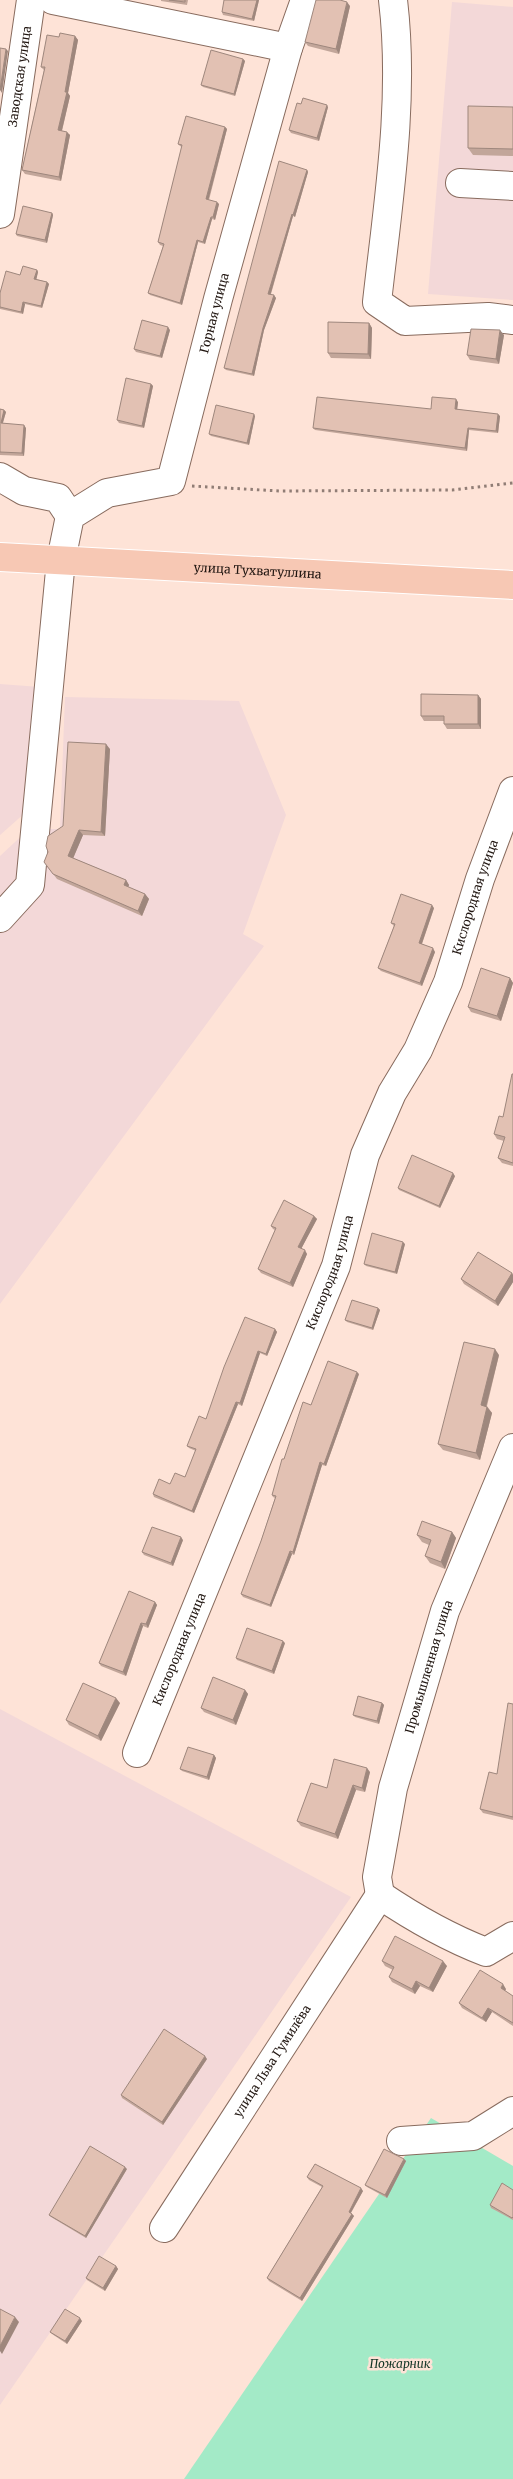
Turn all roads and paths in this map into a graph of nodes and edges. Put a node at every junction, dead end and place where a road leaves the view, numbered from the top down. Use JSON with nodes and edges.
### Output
{"nodes":[{"id":1,"x":31,"y":0,"type":"edge"},
{"id":2,"x":52,"y":0,"type":"edge"},
{"id":3,"x":305,"y":0,"type":"edge"},
{"id":4,"x":393,"y":0,"type":"edge"},
{"id":5,"x":288,"y":48,"type":"junction"},
{"id":6,"x":460,"y":183,"type":"dead end"},
{"id":7,"x":513,"y":186,"type":"edge"},
{"id":8,"x":0,"y":214,"type":"edge"},
{"id":9,"x":513,"y":320,"type":"edge"},
{"id":10,"x":0,"y":477,"type":"edge"},
{"id":11,"x":513,"y":483,"type":"edge"},
{"id":12,"x":188,"y":486,"type":"dead end"},
{"id":13,"x":70,"y":516,"type":"junction"},
{"id":14,"x":0,"y":557,"type":"edge"},
{"id":15,"x":61,"y":560,"type":"junction"},
{"id":16,"x":513,"y":586,"type":"edge"},
{"id":17,"x":513,"y":791,"type":"edge"},
{"id":18,"x":0,"y":918,"type":"edge"},
{"id":19,"x":513,"y":1448,"type":"edge"},
{"id":20,"x":138,"y":1752,"type":"dead end"},
{"id":21,"x":380,"y":1895,"type":"junction"},
{"id":22,"x":513,"y":1936,"type":"edge"},
{"id":23,"x":513,"y":2111,"type":"edge"},
{"id":24,"x":401,"y":2141,"type":"dead end"},
{"id":25,"x":164,"y":2228,"type":"dead end"}],
"edges":[{"from":1,"to":8,"type":"street","name":"Заводская улица"},
{"from":2,"to":5,"type":"street"},
{"from":3,"to":5,"type":"street","name":"Горная улица"},
{"from":4,"to":9,"type":"street"},
{"from":5,"to":13,"type":"street","name":"Горная улица"},
{"from":6,"to":7,"type":"street"},
{"from":10,"to":13,"type":"street"},
{"from":11,"to":12,"type":"path"},
{"from":13,"to":15,"type":"street"},
{"from":14,"to":15,"type":"main road","name":"улица Тухватуллина"},
{"from":15,"to":16,"type":"main road","name":"улица Тухватуллина"},
{"from":15,"to":18,"type":"street"},
{"from":17,"to":20,"type":"street","name":"Кислородная улица"},
{"from":19,"to":21,"type":"street","name":"Промышленная улица"},
{"from":21,"to":22,"type":"street"},
{"from":21,"to":25,"type":"street","name":"улица Льва Гумилёва"},
{"from":23,"to":24,"type":"street"}]}
